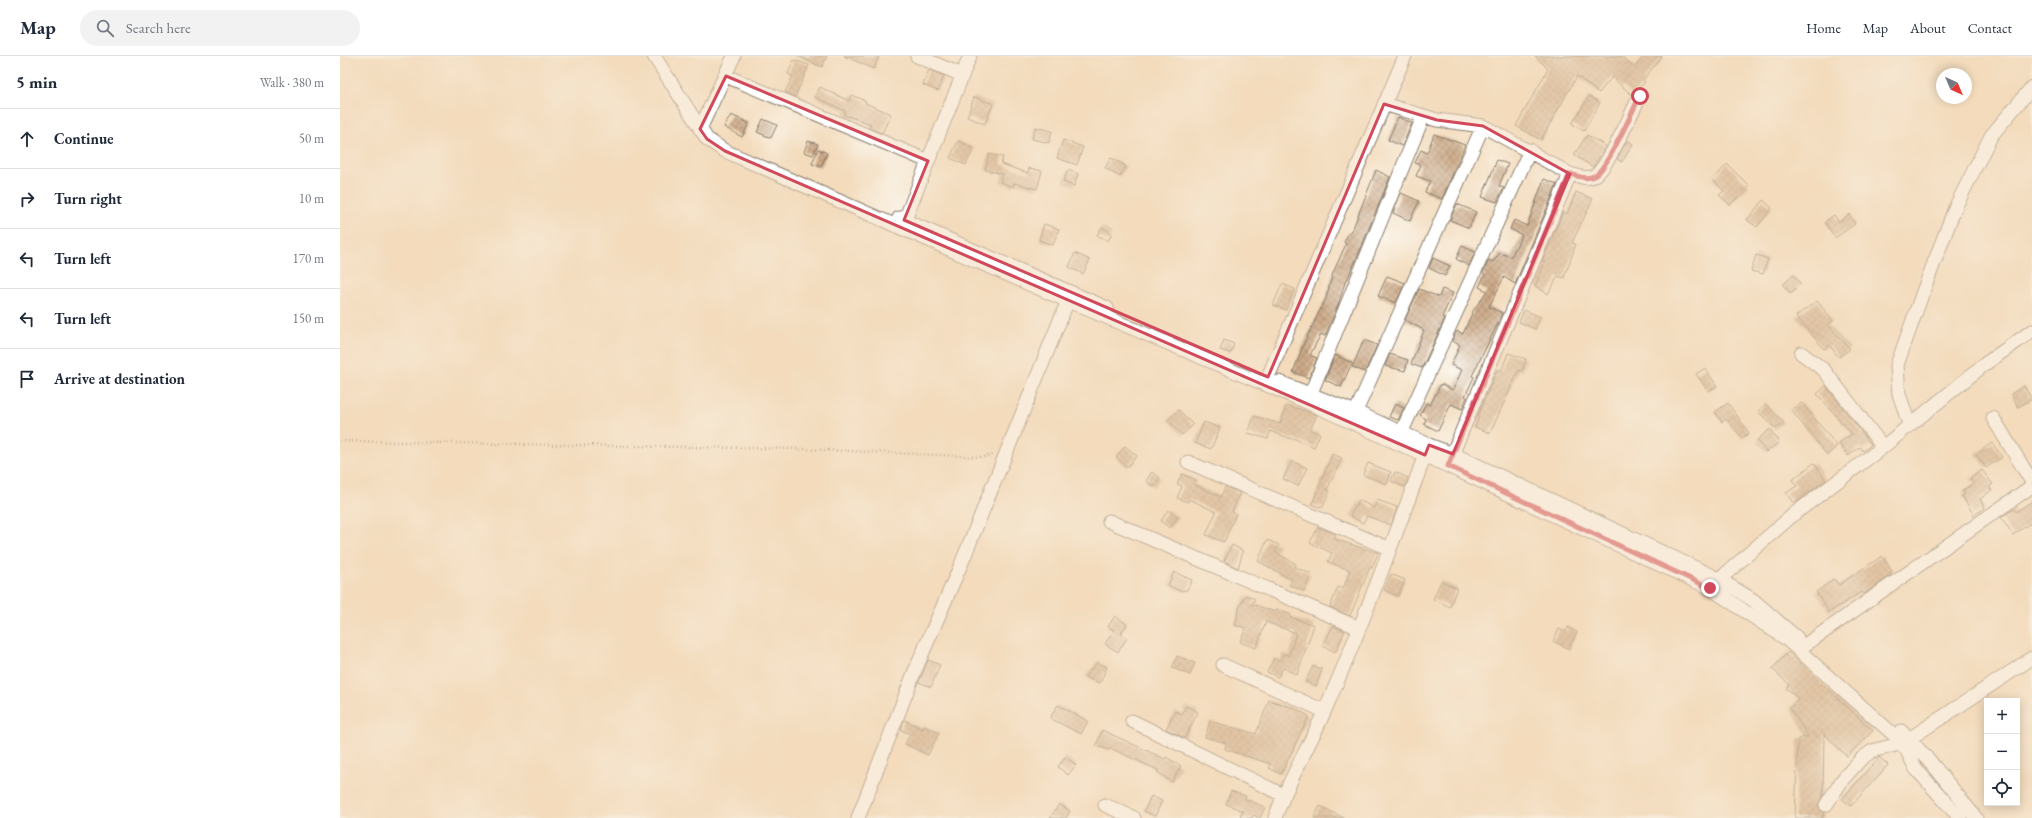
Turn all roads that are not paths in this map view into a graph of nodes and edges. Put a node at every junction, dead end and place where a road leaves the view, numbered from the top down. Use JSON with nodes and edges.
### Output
{"nodes":[{"id":1,"x":654,"y":56,"type":"edge"},
{"id":2,"x":734,"y":56,"type":"edge"},
{"id":3,"x":917,"y":56,"type":"edge"},
{"id":4,"x":970,"y":56,"type":"edge"},
{"id":5,"x":1405,"y":56,"type":"edge"},
{"id":6,"x":962,"y":75,"type":"junction"},
{"id":7,"x":726,"y":76,"type":"junction"},
{"id":8,"x":2032,"y":87,"type":"edge"},
{"id":9,"x":1640,"y":96,"type":"dead end"},
{"id":10,"x":1384,"y":104,"type":"junction"},
{"id":11,"x":1423,"y":117,"type":"junction"},
{"id":12,"x":1483,"y":126,"type":"junction"},
{"id":13,"x":700,"y":129,"type":"junction"},
{"id":14,"x":1530,"y":150,"type":"junction"},
{"id":15,"x":928,"y":161,"type":"junction"},
{"id":16,"x":1570,"y":174,"type":"junction"},
{"id":17,"x":902,"y":225,"type":"junction"},
{"id":18,"x":1070,"y":297,"type":"junction"},
{"id":19,"x":2032,"y":331,"type":"edge"},
{"id":20,"x":1802,"y":353,"type":"dead end"},
{"id":21,"x":1268,"y":377,"type":"junction"},
{"id":22,"x":1311,"y":393,"type":"junction"},
{"id":23,"x":1353,"y":417,"type":"junction"},
{"id":24,"x":1993,"y":418,"type":"dead end"},
{"id":25,"x":1909,"y":424,"type":"junction"},
{"id":26,"x":1399,"y":438,"type":"junction"},
{"id":27,"x":1883,"y":447,"type":"junction"},
{"id":28,"x":1427,"y":450,"type":"junction"},
{"id":29,"x":1450,"y":460,"type":"junction"},
{"id":30,"x":1188,"y":462,"type":"dead end"},
{"id":31,"x":2032,"y":482,"type":"edge"},
{"id":32,"x":2032,"y":486,"type":"edge"},
{"id":33,"x":1109,"y":521,"type":"dead end"},
{"id":34,"x":1390,"y":549,"type":"junction"},
{"id":35,"x":1720,"y":579,"type":"junction"},
{"id":36,"x":1710,"y":588,"type":"junction"},
{"id":37,"x":1359,"y":628,"type":"junction"},
{"id":38,"x":1805,"y":645,"type":"junction"},
{"id":39,"x":2032,"y":658,"type":"edge"},
{"id":40,"x":1223,"y":666,"type":"dead end"},
{"id":41,"x":1324,"y":711,"type":"junction"},
{"id":42,"x":1132,"y":721,"type":"dead end"},
{"id":43,"x":1906,"y":741,"type":"junction"},
{"id":44,"x":1283,"y":795,"type":"junction"},
{"id":45,"x":1105,"y":805,"type":"dead end"},
{"id":46,"x":1826,"y":805,"type":"dead end"},
{"id":47,"x":858,"y":818,"type":"edge"},
{"id":48,"x":1134,"y":818,"type":"edge"},
{"id":49,"x":1275,"y":818,"type":"edge"},
{"id":50,"x":1960,"y":818,"type":"edge"},
{"id":51,"x":1976,"y":818,"type":"edge"}],
"edges":[{"from":1,"to":13,"type":"street"},
{"from":2,"to":7,"type":"street"},
{"from":3,"to":6,"type":"street"},
{"from":4,"to":6,"type":"street"},
{"from":5,"to":10,"type":"street"},
{"from":6,"to":15,"type":"street"},
{"from":7,"to":13,"type":"street"},
{"from":7,"to":15,"type":"street"},
{"from":8,"to":25,"type":"street"},
{"from":9,"to":16,"type":"street"},
{"from":10,"to":11,"type":"street"},
{"from":10,"to":21,"type":"street"},
{"from":11,"to":12,"type":"street"},
{"from":11,"to":22,"type":"street"},
{"from":12,"to":14,"type":"street"},
{"from":12,"to":23,"type":"street"},
{"from":13,"to":17,"type":"street"},
{"from":14,"to":16,"type":"street"},
{"from":14,"to":26,"type":"street"},
{"from":15,"to":17,"type":"street"},
{"from":16,"to":29,"type":"street"},
{"from":17,"to":18,"type":"street"},
{"from":18,"to":21,"type":"street"},
{"from":18,"to":23,"type":"street"},
{"from":18,"to":47,"type":"street"},
{"from":19,"to":25,"type":"street"},
{"from":20,"to":27,"type":"street"},
{"from":21,"to":22,"type":"street"},
{"from":22,"to":23,"type":"street"},
{"from":23,"to":26,"type":"street"},
{"from":24,"to":31,"type":"street"},
{"from":25,"to":27,"type":"street"},
{"from":26,"to":28,"type":"street"},
{"from":27,"to":35,"type":"street"},
{"from":28,"to":29,"type":"street"},
{"from":28,"to":34,"type":"street"},
{"from":29,"to":35,"type":"street"},
{"from":29,"to":36,"type":"street"},
{"from":30,"to":34,"type":"street"},
{"from":32,"to":38,"type":"street"},
{"from":33,"to":37,"type":"street"},
{"from":34,"to":37,"type":"street"},
{"from":35,"to":36,"type":"street"},
{"from":35,"to":38,"type":"street"},
{"from":36,"to":43,"type":"street"},
{"from":37,"to":41,"type":"street"},
{"from":38,"to":43,"type":"street"},
{"from":39,"to":43,"type":"street"},
{"from":40,"to":41,"type":"street"},
{"from":41,"to":44,"type":"street"},
{"from":42,"to":44,"type":"street"},
{"from":43,"to":46,"type":"street"},
{"from":43,"to":50,"type":"street"},
{"from":43,"to":51,"type":"street"},
{"from":44,"to":49,"type":"street"},
{"from":45,"to":48,"type":"street"}]}
